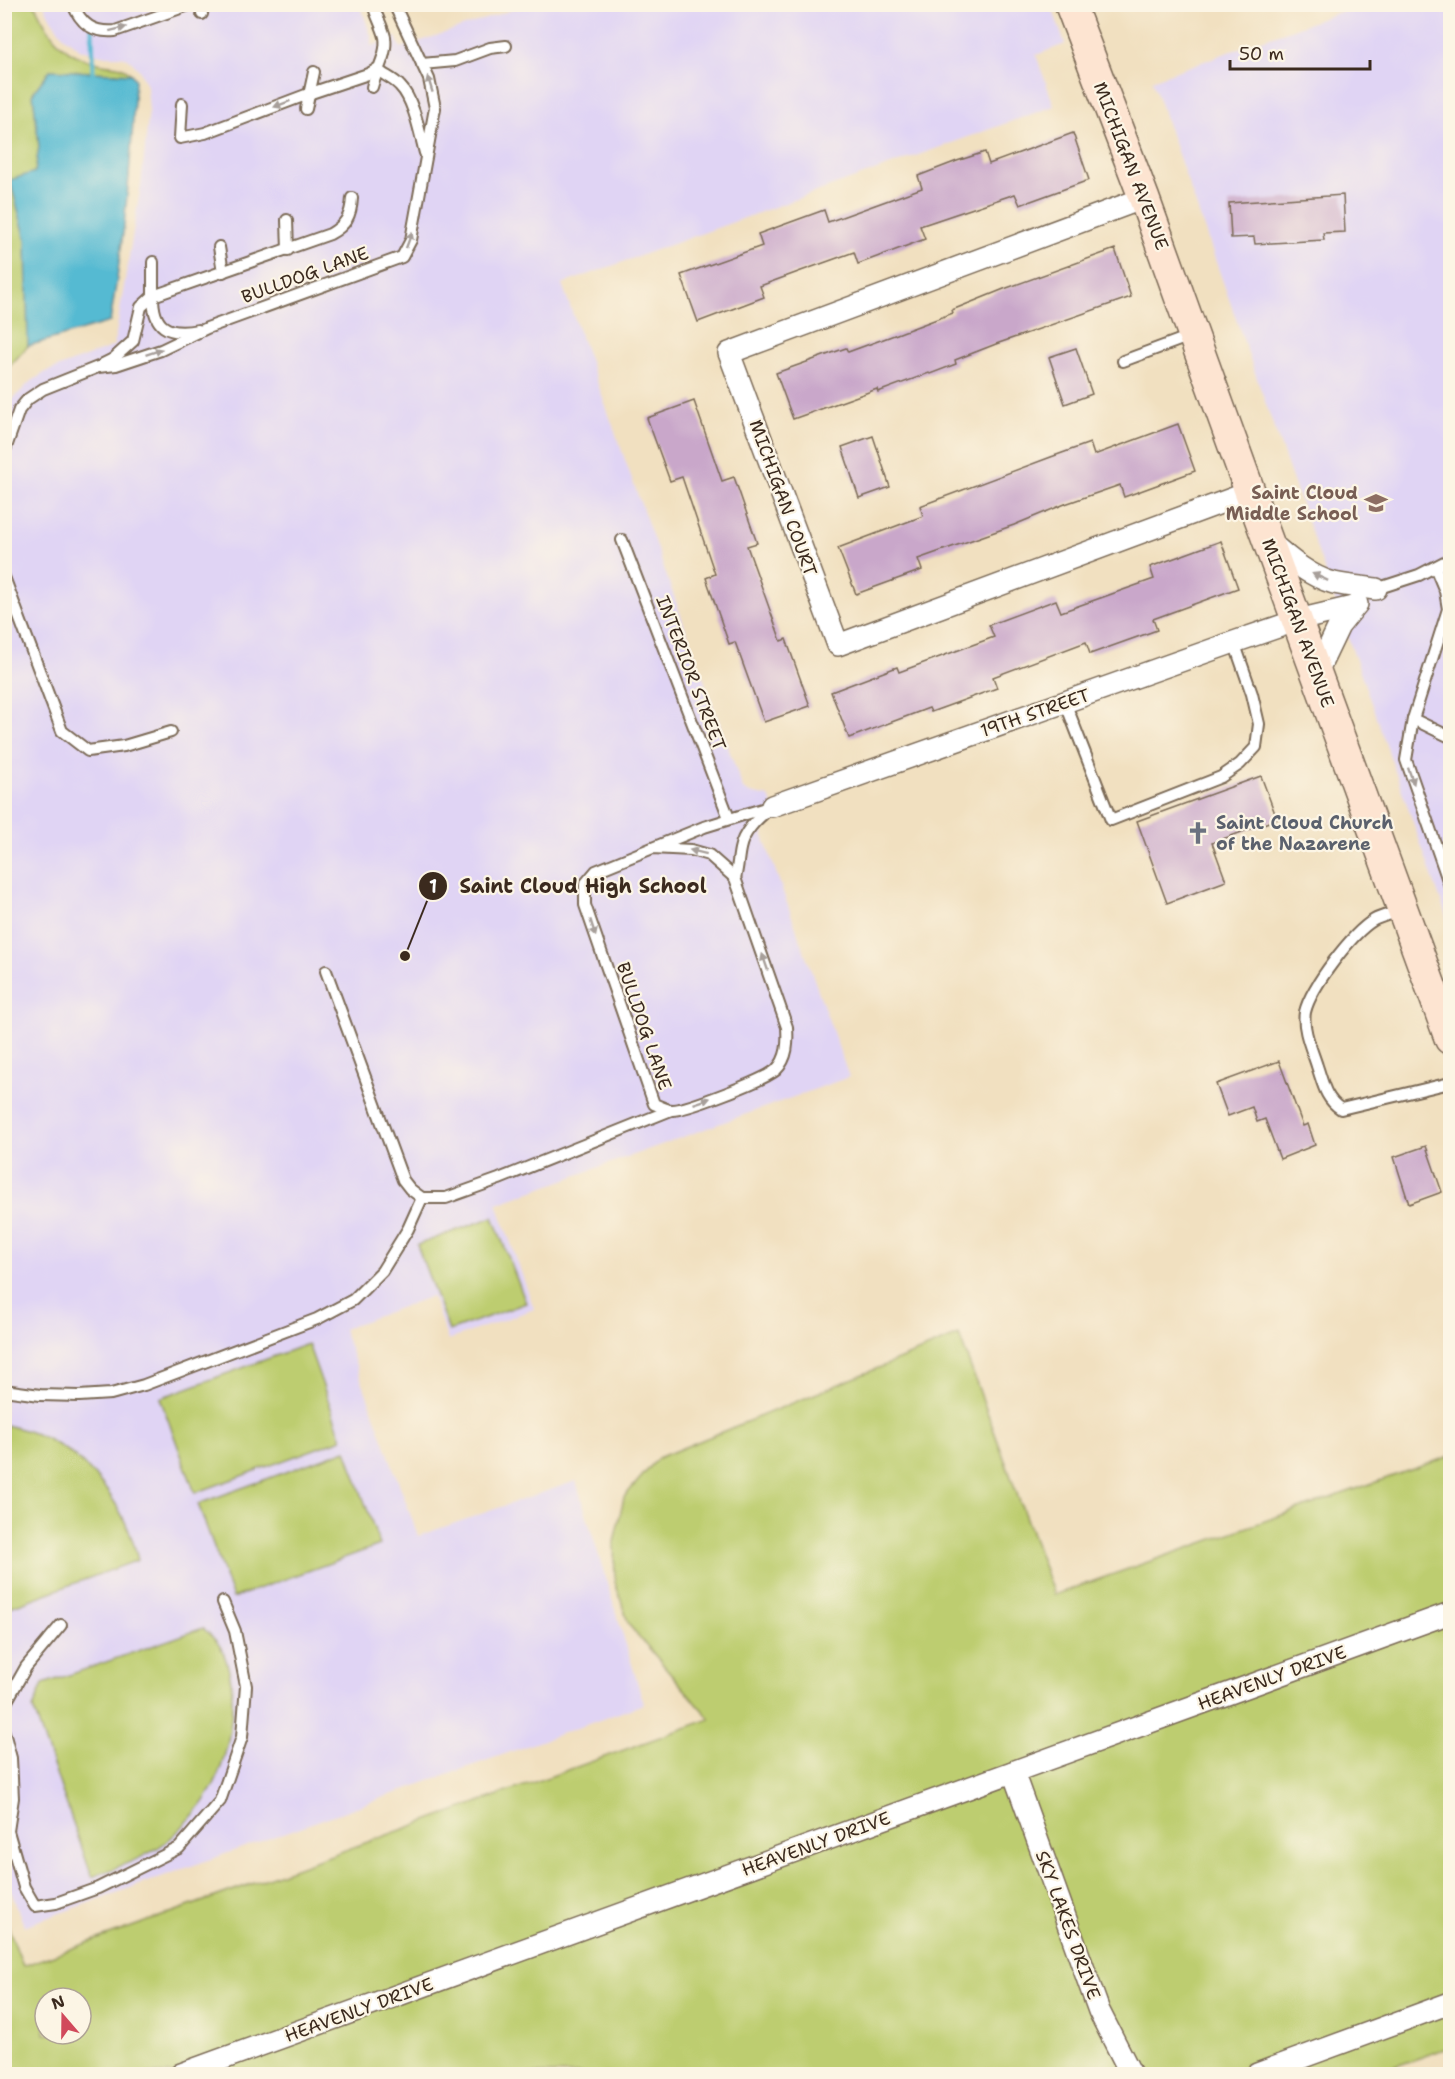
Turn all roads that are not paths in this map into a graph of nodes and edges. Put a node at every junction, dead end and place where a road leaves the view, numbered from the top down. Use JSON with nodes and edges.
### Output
{"nodes":[{"id":1,"x":73,"y":4,"type":"edge"},
{"id":2,"x":192,"y":4,"type":"edge"},
{"id":3,"x":373,"y":4,"type":"edge"},
{"id":4,"x":394,"y":4,"type":"edge"},
{"id":5,"x":1070,"y":4,"type":"edge"},
{"id":6,"x":506,"y":46,"type":"dead end"},
{"id":7,"x":422,"y":64,"type":"junction"},
{"id":8,"x":377,"y":69,"type":"junction"},
{"id":9,"x":314,"y":72,"type":"dead end"},
{"id":10,"x":372,"y":87,"type":"dead end"},
{"id":11,"x":310,"y":93,"type":"junction"},
{"id":12,"x":182,"y":104,"type":"dead end"},
{"id":13,"x":306,"y":110,"type":"dead end"},
{"id":14,"x":426,"y":157,"type":"junction"},
{"id":15,"x":352,"y":198,"type":"dead end"},
{"id":16,"x":1144,"y":198,"type":"junction"},
{"id":17,"x":286,"y":220,"type":"dead end"},
{"id":18,"x":219,"y":247,"type":"dead end"},
{"id":19,"x":288,"y":250,"type":"junction"},
{"id":20,"x":153,"y":262,"type":"dead end"},
{"id":21,"x":223,"y":272,"type":"junction"},
{"id":22,"x":153,"y":296,"type":"junction"},
{"id":23,"x":207,"y":328,"type":"junction"},
{"id":24,"x":1193,"y":335,"type":"junction"},
{"id":25,"x":1123,"y":361,"type":"dead end"},
{"id":26,"x":98,"y":367,"type":"junction"},
{"id":27,"x":4,"y":453,"type":"edge"},
{"id":28,"x":1250,"y":492,"type":"junction"},
{"id":29,"x":622,"y":540,"type":"dead end"},
{"id":30,"x":1268,"y":540,"type":"junction"},
{"id":31,"x":1450,"y":559,"type":"edge"},
{"id":32,"x":1435,"y":567,"type":"junction"},
{"id":33,"x":4,"y":577,"type":"edge"},
{"id":34,"x":1376,"y":589,"type":"junction"},
{"id":35,"x":1353,"y":607,"type":"junction"},
{"id":36,"x":1298,"y":620,"type":"junction"},
{"id":37,"x":1234,"y":642,"type":"junction"},
{"id":38,"x":1317,"y":672,"type":"junction"},
{"id":39,"x":1065,"y":702,"type":"junction"},
{"id":40,"x":1413,"y":719,"type":"junction"},
{"id":41,"x":171,"y":732,"type":"dead end"},
{"id":42,"x":1450,"y":737,"type":"edge"},
{"id":43,"x":772,"y":806,"type":"junction"},
{"id":44,"x":729,"y":818,"type":"junction"},
{"id":45,"x":652,"y":848,"type":"junction"},
{"id":46,"x":735,"y":878,"type":"junction"},
{"id":47,"x":1450,"y":886,"type":"edge"},
{"id":48,"x":1404,"y":910,"type":"junction"},
{"id":49,"x":326,"y":971,"type":"dead end"},
{"id":50,"x":1450,"y":1039,"type":"edge"},
{"id":51,"x":1450,"y":1083,"type":"edge"},
{"id":52,"x":671,"y":1110,"type":"junction"},
{"id":53,"x":422,"y":1198,"type":"junction"},
{"id":54,"x":4,"y":1390,"type":"edge"},
{"id":55,"x":223,"y":1602,"type":"dead end"},
{"id":56,"x":1450,"y":1613,"type":"edge"},
{"id":57,"x":61,"y":1625,"type":"dead end"},
{"id":58,"x":4,"y":1706,"type":"edge"},
{"id":59,"x":4,"y":1732,"type":"edge"},
{"id":60,"x":1013,"y":1772,"type":"junction"},
{"id":61,"x":1450,"y":2003,"type":"edge"},
{"id":62,"x":181,"y":2074,"type":"edge"},
{"id":63,"x":1131,"y":2074,"type":"edge"},
{"id":64,"x":1257,"y":2074,"type":"edge"}],
"edges":[{"from":1,"to":2,"type":"lane","one_way":true},
{"from":3,"to":8,"type":"lane"},
{"from":4,"to":7,"type":"lane","name":"BULLDOG LANE"},
{"from":5,"to":16,"type":"street","name":"MICHIGAN AVENUE"},
{"from":6,"to":7,"type":"lane"},
{"from":14,"to":7,"type":"lane","name":"BULLDOG LANE","one_way":true},
{"from":8,"to":10,"type":"lane"},
{"from":8,"to":11,"type":"lane"},
{"from":8,"to":14,"type":"lane"},
{"from":9,"to":11,"type":"lane"},
{"from":11,"to":12,"type":"lane","one_way":true},
{"from":11,"to":13,"type":"lane"},
{"from":23,"to":14,"type":"lane","name":"BULLDOG LANE","one_way":true},
{"from":15,"to":19,"type":"lane"},
{"from":16,"to":24,"type":"street","name":"MICHIGAN AVENUE"},
{"from":16,"to":28,"type":"street","name":"MICHIGAN COURT"},
{"from":17,"to":19,"type":"lane"},
{"from":18,"to":21,"type":"lane"},
{"from":19,"to":21,"type":"lane"},
{"from":20,"to":22,"type":"lane"},
{"from":21,"to":22,"type":"lane"},
{"from":22,"to":23,"type":"lane"},
{"from":22,"to":26,"type":"lane"},
{"from":26,"to":23,"type":"lane","name":"BULLDOG LANE","one_way":true},
{"from":24,"to":25,"type":"lane"},
{"from":24,"to":28,"type":"street","name":"MICHIGAN AVENUE"},
{"from":26,"to":27,"type":"lane","name":"BULLDOG LANE"},
{"from":28,"to":30,"type":"street","name":"MICHIGAN AVENUE"},
{"from":29,"to":44,"type":"lane","name":"INTERIOR STREET"},
{"from":34,"to":30,"type":"street","one_way":true},
{"from":30,"to":36,"type":"street","name":"MICHIGAN AVENUE"},
{"from":31,"to":32,"type":"lane"},
{"from":32,"to":34,"type":"lane"},
{"from":32,"to":40,"type":"lane"},
{"from":33,"to":41,"type":"lane"},
{"from":34,"to":35,"type":"street"},
{"from":35,"to":36,"type":"street","name":"19TH STREET"},
{"from":35,"to":38,"type":"street"},
{"from":36,"to":37,"type":"street","name":"19TH STREET"},
{"from":36,"to":38,"type":"street","name":"MICHIGAN AVENUE"},
{"from":37,"to":39,"type":"street","name":"19TH STREET"},
{"from":37,"to":39,"type":"lane"},
{"from":38,"to":48,"type":"street","name":"MICHIGAN AVENUE"},
{"from":39,"to":43,"type":"street","name":"19TH STREET"},
{"from":40,"to":42,"type":"lane"},
{"from":40,"to":47,"type":"lane","one_way":true},
{"from":43,"to":44,"type":"lane","name":"BULLDOG LANE"},
{"from":43,"to":46,"type":"lane","name":"BULLDOG LANE"},
{"from":44,"to":45,"type":"lane","name":"BULLDOG LANE"},
{"from":46,"to":45,"type":"lane","name":"BULLDOG LANE","one_way":true},
{"from":45,"to":52,"type":"lane","name":"BULLDOG LANE","one_way":true},
{"from":52,"to":46,"type":"lane","name":"BULLDOG LANE","one_way":true},
{"from":48,"to":50,"type":"street","name":"MICHIGAN AVENUE"},
{"from":48,"to":51,"type":"lane"},
{"from":49,"to":53,"type":"lane"},
{"from":52,"to":53,"type":"lane"},
{"from":53,"to":54,"type":"lane"},
{"from":55,"to":59,"type":"lane"},
{"from":56,"to":60,"type":"street","name":"HEAVENLY DRIVE"},
{"from":57,"to":58,"type":"lane"},
{"from":60,"to":62,"type":"street","name":"HEAVENLY DRIVE"},
{"from":60,"to":63,"type":"street","name":"SKY LAKES DRIVE"},
{"from":61,"to":64,"type":"street"}]}
